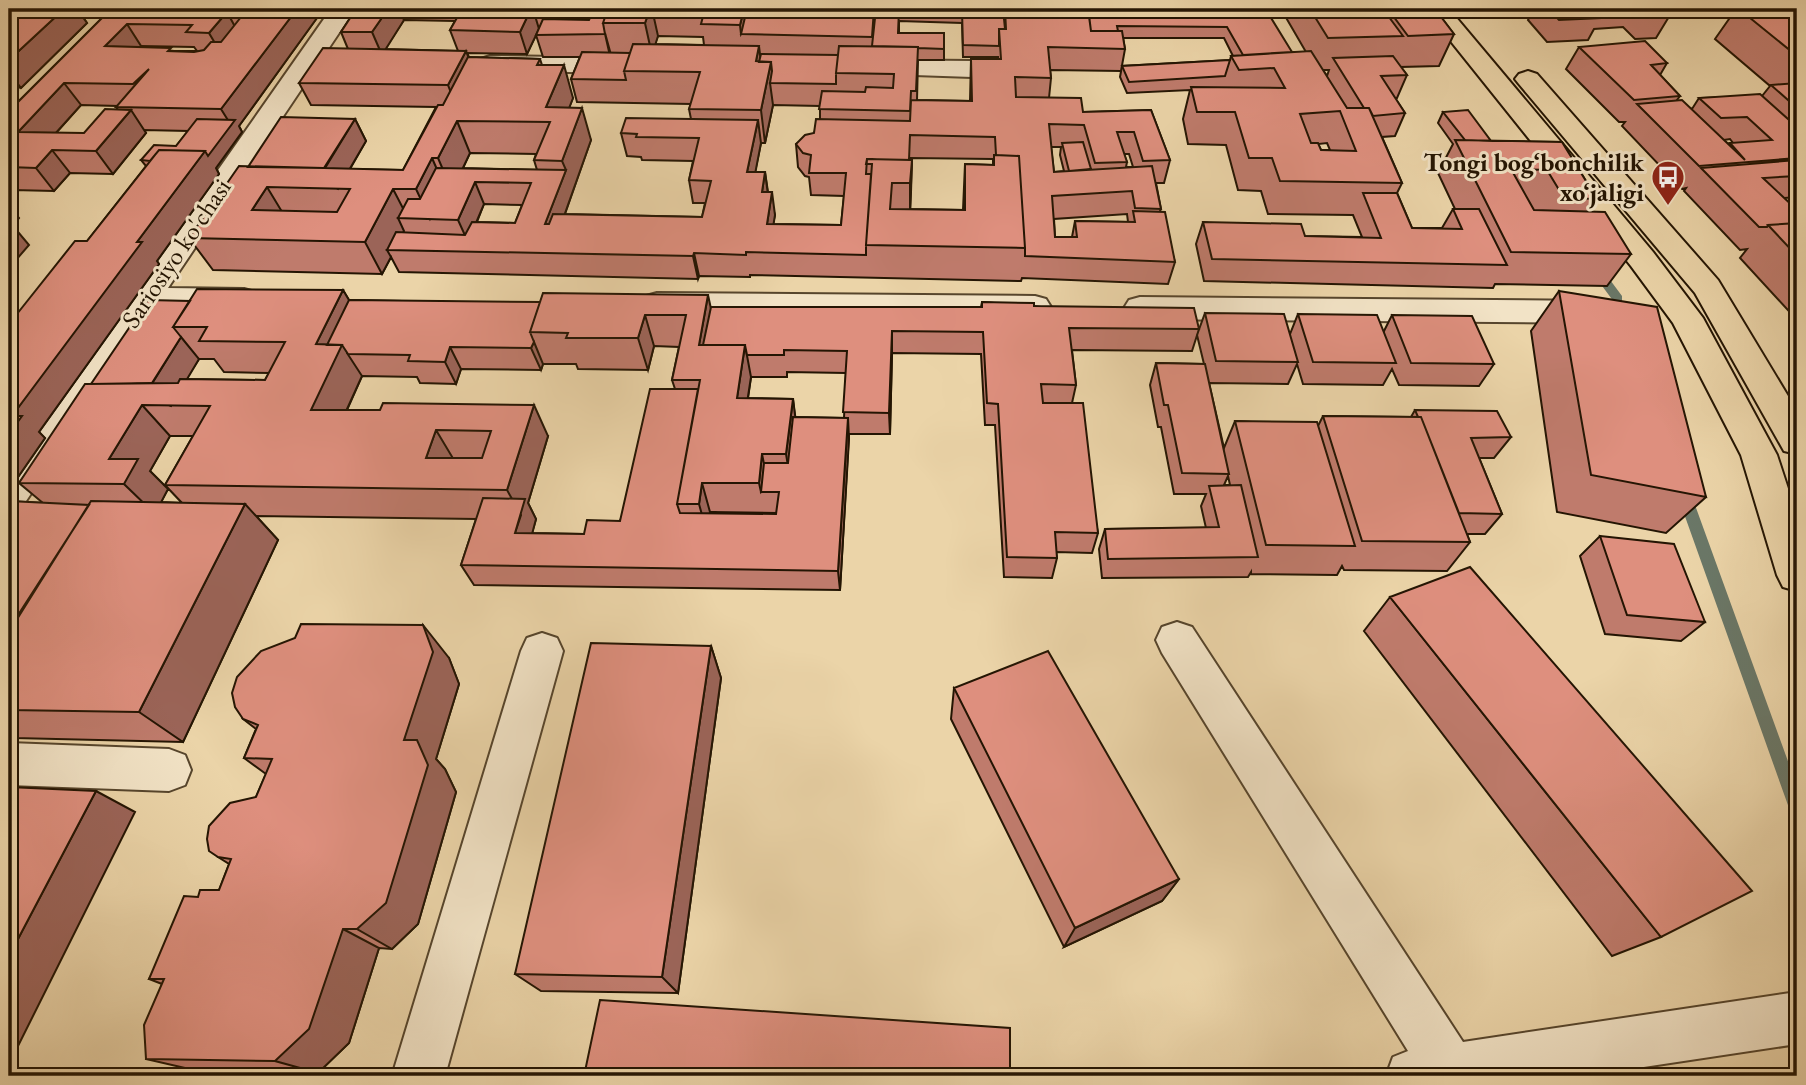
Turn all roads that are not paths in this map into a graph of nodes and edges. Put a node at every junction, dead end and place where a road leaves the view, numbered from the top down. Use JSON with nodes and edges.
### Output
{"nodes":[{"id":1,"x":343,"y":9,"type":"edge"},
{"id":2,"x":1437,"y":9,"type":"edge"},
{"id":3,"x":1466,"y":9,"type":"edge"},
{"id":4,"x":459,"y":64,"type":"edge"},
{"id":5,"x":653,"y":66,"type":"edge"},
{"id":6,"x":848,"y":68,"type":"edge"},
{"id":7,"x":972,"y":69,"type":"edge"},
{"id":8,"x":144,"y":299,"type":"junction"},
{"id":9,"x":270,"y":300,"type":"edge"},
{"id":10,"x":634,"y":303,"type":"edge"},
{"id":11,"x":1067,"y":307,"type":"edge"},
{"id":12,"x":1109,"y":307,"type":"edge"},
{"id":13,"x":1598,"y":312,"type":"edge"},
{"id":14,"x":1796,"y":438,"type":"edge"},
{"id":15,"x":1752,"y":439,"type":"junction"},
{"id":16,"x":9,"y":496,"type":"edge"},
{"id":17,"x":1797,"y":575,"type":"edge"},
{"id":18,"x":1177,"y":640,"type":"dead end"},
{"id":19,"x":542,"y":651,"type":"dead end"},
{"id":20,"x":9,"y":764,"type":"edge"},
{"id":21,"x":170,"y":770,"type":"dead end"},
{"id":22,"x":1797,"y":1018,"type":"edge"},
{"id":23,"x":1438,"y":1074,"type":"edge"},
{"id":24,"x":418,"y":1076,"type":"edge"}],
"edges":[{"from":1,"to":8,"type":"street","name":"Sariosiyo ko'chasi"},
{"from":2,"to":15,"type":"main road"},
{"from":3,"to":14,"type":"main road"},
{"from":4,"to":5,"type":"street"},
{"from":6,"to":7,"type":"street"},
{"from":8,"to":9,"type":"street"},
{"from":8,"to":16,"type":"street","name":"Sariosiyo ko'chasi"},
{"from":10,"to":11,"type":"street"},
{"from":12,"to":13,"type":"street"},
{"from":14,"to":15,"type":"main road"},
{"from":15,"to":17,"type":"main road"},
{"from":18,"to":23,"type":"street"},
{"from":19,"to":24,"type":"street"},
{"from":20,"to":21,"type":"street"},
{"from":22,"to":23,"type":"street"}]}
